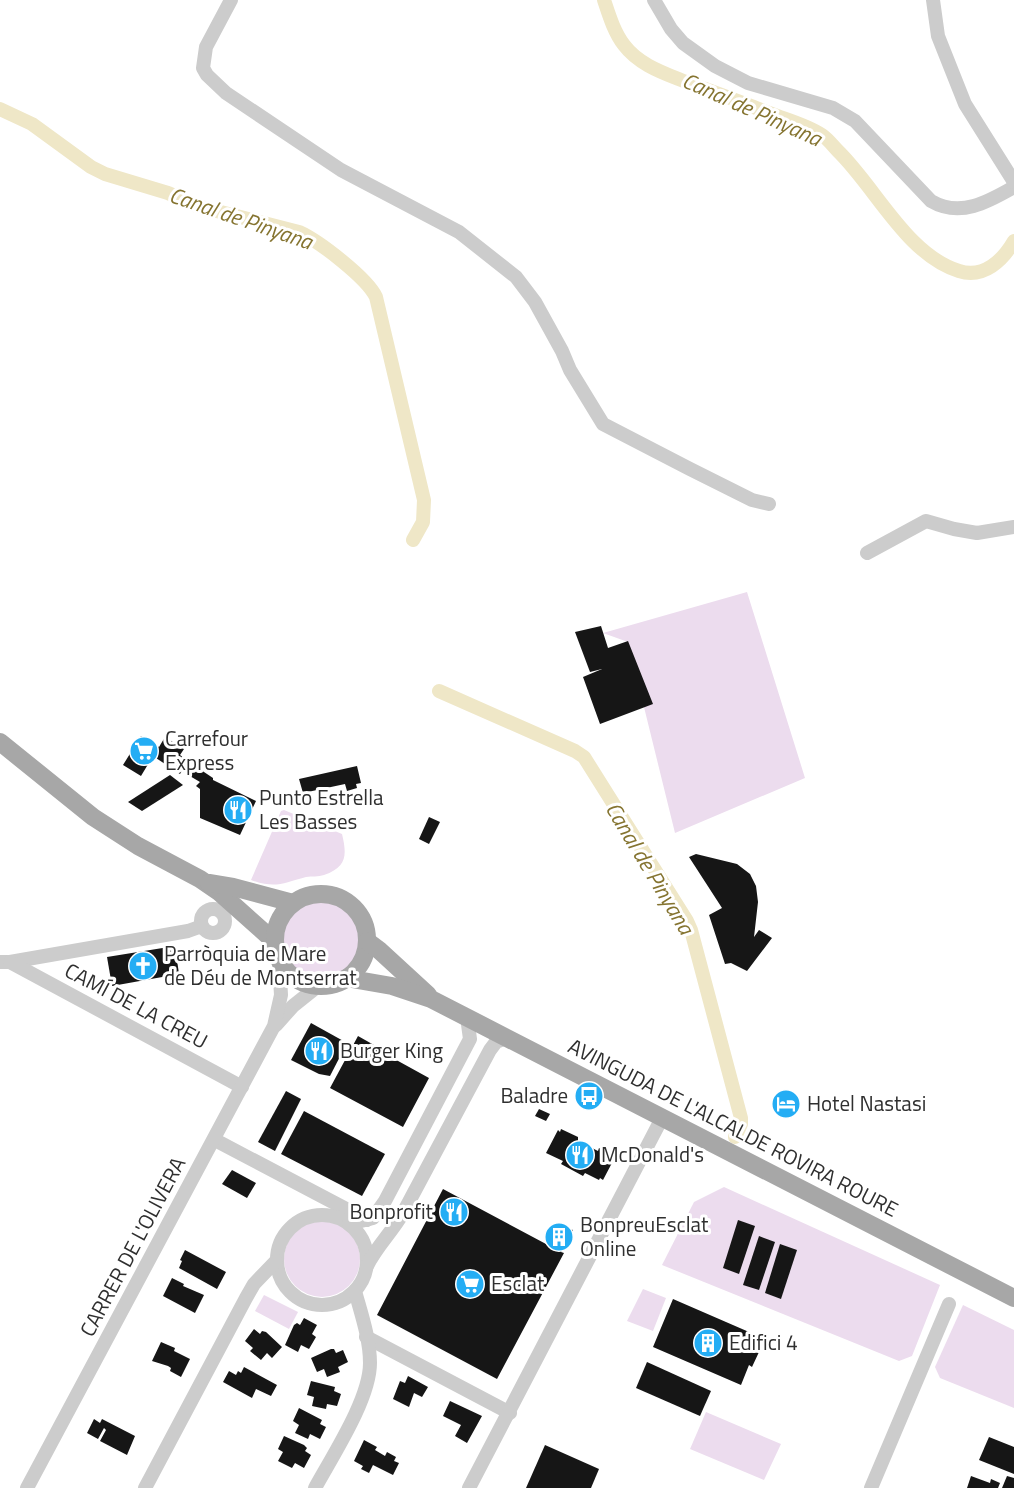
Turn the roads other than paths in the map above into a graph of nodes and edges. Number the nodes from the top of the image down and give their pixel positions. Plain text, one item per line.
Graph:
1 (231, 0) edge
2 (654, 0) edge
3 (933, 0) edge
4 (1014, 182) edge
5 (1014, 187) edge
6 (769, 504) dead end
7 (1014, 527) edge
8 (867, 553) dead end
9 (0, 742) edge
10 (204, 882) junction
11 (294, 903) junction
12 (202, 926) dead end
13 (367, 941) junction
14 (275, 942) junction
15 (46, 955) junction
16 (279, 960) junction
17 (5, 962) edge
18 (346, 978) junction
19 (43, 980) junction
20 (318, 986) junction
21 (431, 999) junction
22 (467, 1017) junction
23 (274, 1026) junction
24 (506, 1038) junction
25 (242, 1087) junction
26 (662, 1118) junction
27 (427, 1122) junction
28 (420, 1136) junction
29 (215, 1140) junction
30 (440, 1142) junction
31 (367, 1220) junction
32 (349, 1224) junction
33 (276, 1261) junction
34 (366, 1267) junction
35 (355, 1291) junction
36 (1014, 1298) edge
37 (950, 1304) dead end
38 (366, 1336) junction
39 (510, 1413) junction
40 (27, 1488) edge
41 (145, 1488) edge
42 (315, 1488) edge
43 (470, 1488) edge
44 (871, 1488) edge

1 - 6 street
2 - 5 street
3 - 4 street
7 - 8 street
9 - 10 main road
10 - 11 main road
10 - 14 main road
11 - 13 main road
11 - 14 main road
12 - 15 street, CAMÍ DE LA CREU
13 - 18 main road
13 - 21 main road
14 - 16 main road
15 - 17 street, CAMÍ DE LA CREU
15 - 19 street
16 - 20 main road
16 - 23 street, CARRER DE L'OLIVERA
17 - 19 street, CAMÍ DE LA CREU
18 - 20 main road
18 - 21 main road
19 - 25 street, CAMÍ DE LA CREU
20 - 23 street, CARRER DE L'OLIVERA
21 - 22 main road, AVINGUDA DE L'ALCALDE ROVIRA ROURE
22 - 24 main road, AVINGUDA DE L'ALCALDE ROVIRA ROURE
22 - 27 street
23 - 25 street, CARRER DE L'OLIVERA
24 - 26 main road, AVINGUDA DE L'ALCALDE ROVIRA ROURE
24 - 30 street
25 - 29 street, CARRER DE L'OLIVERA
26 - 36 main road, AVINGUDA DE L'ALCALDE ROVIRA ROURE
26 - 39 street
27 - 28 street
27 - 30 street
28 - 30 street
28 - 31 street
29 - 31 street
29 - 40 street, CARRER DE L'OLIVERA
30 - 34 street
31 - 32 street
32 - 33 street
32 - 34 street
33 - 35 street
33 - 41 street
34 - 35 street
35 - 38 street
37 - 44 street
38 - 39 street
38 - 42 street
39 - 43 street

